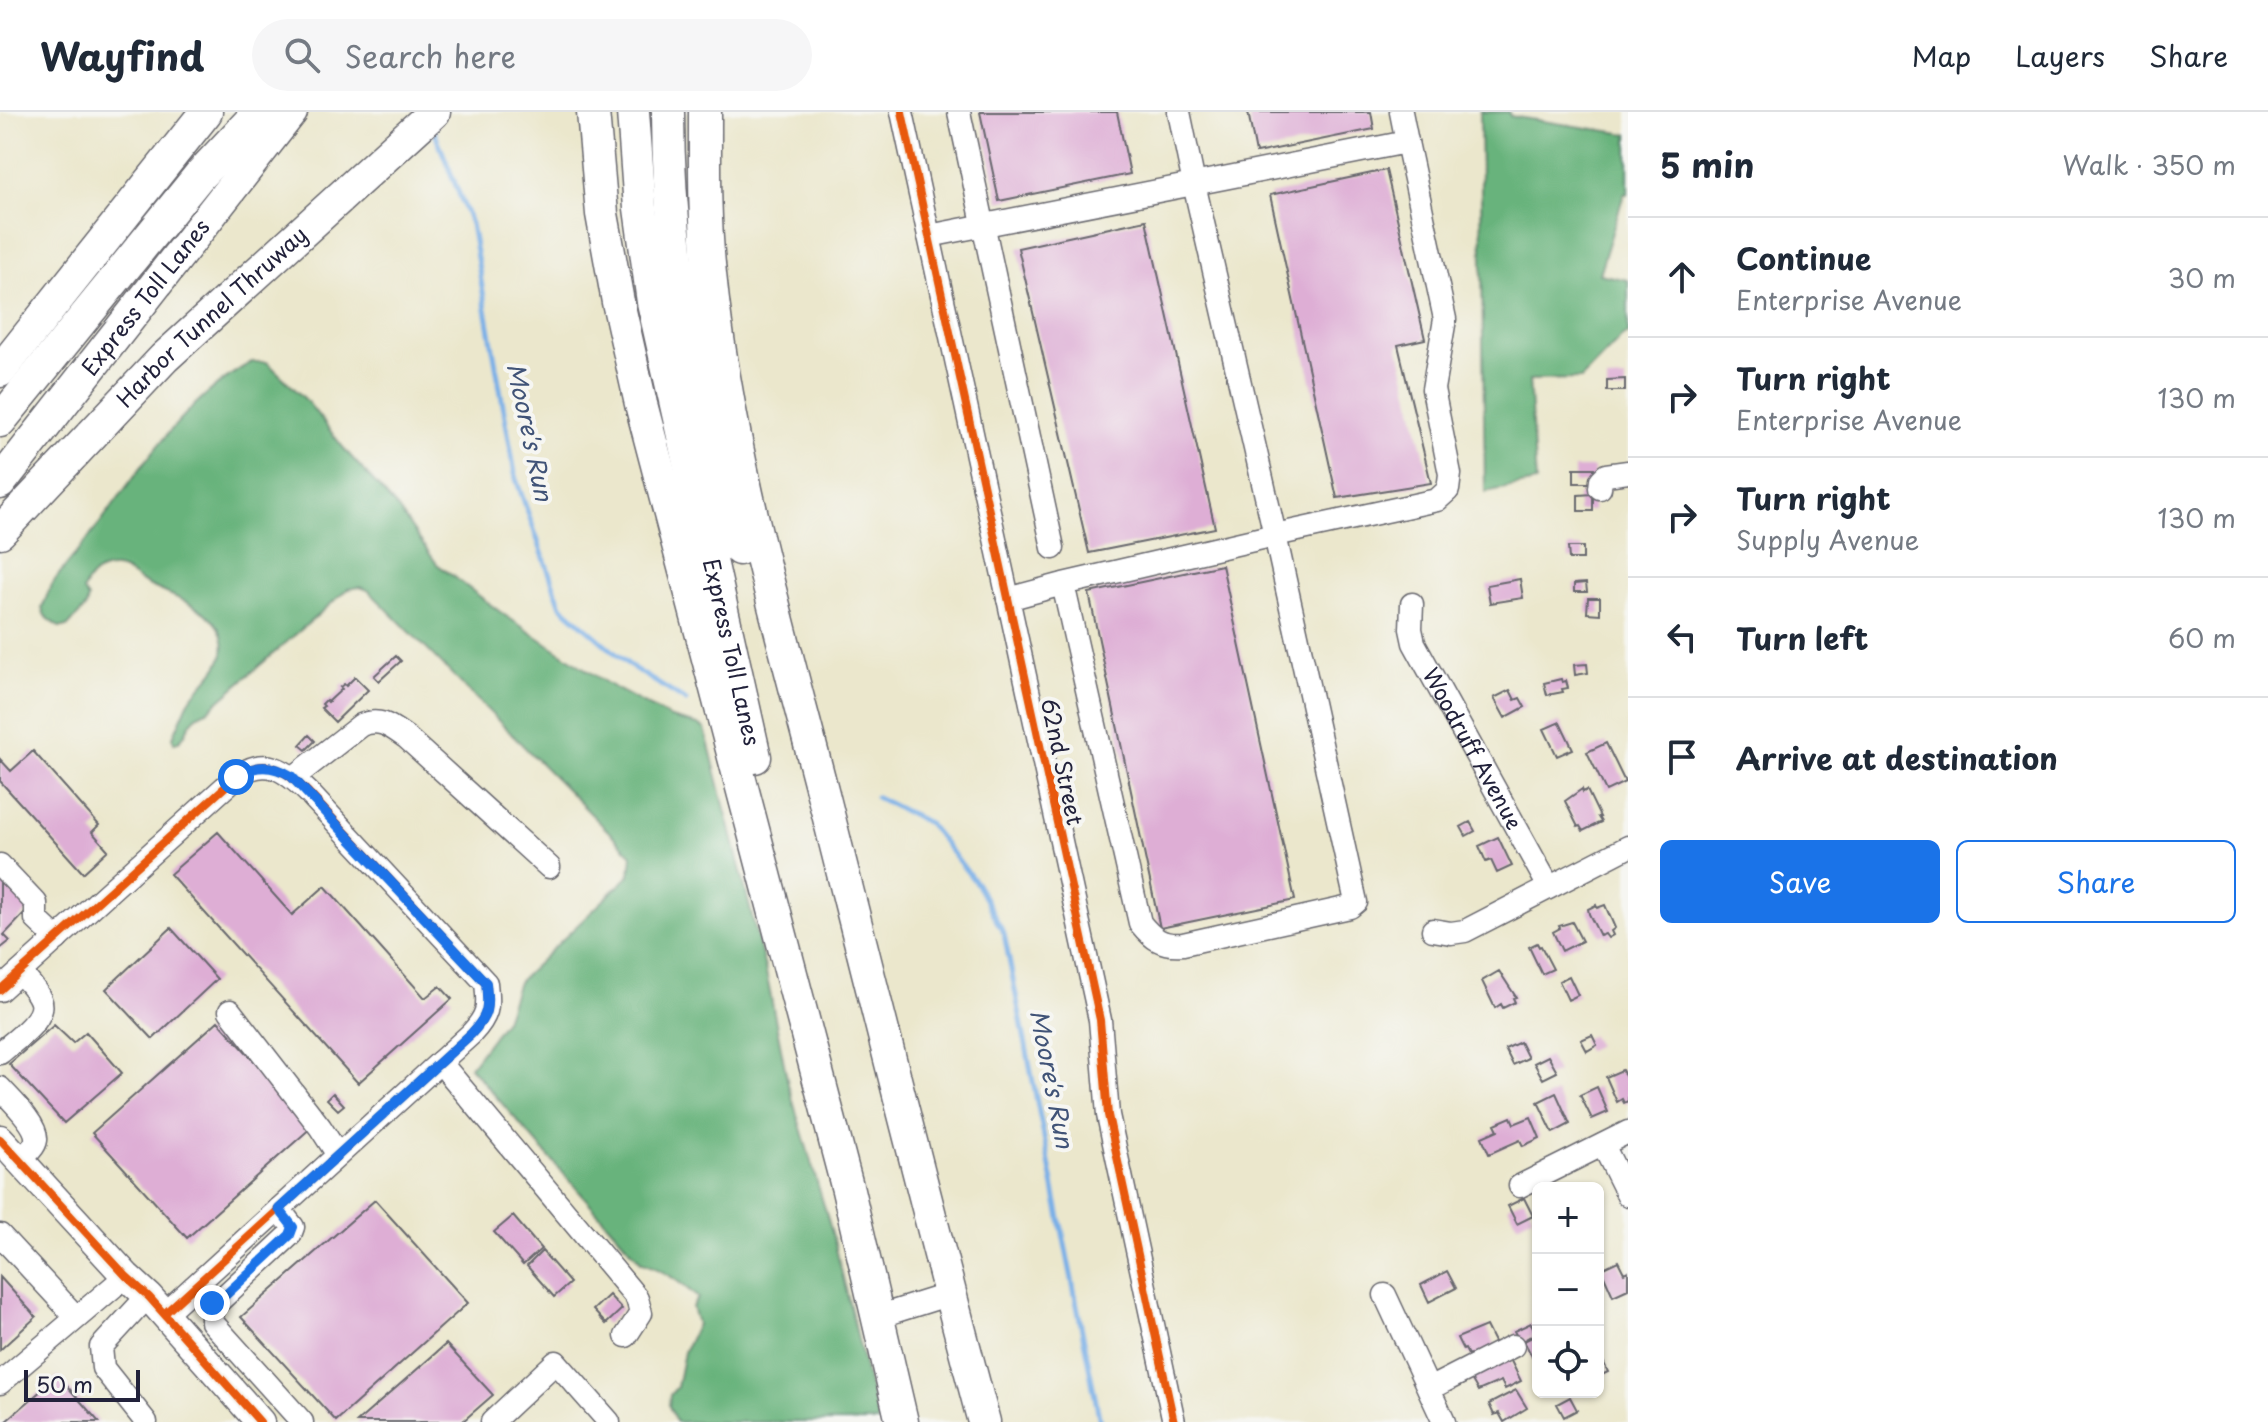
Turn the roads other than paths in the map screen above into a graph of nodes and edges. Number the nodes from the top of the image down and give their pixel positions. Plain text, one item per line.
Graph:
1 (206, 112) edge
2 (434, 112) edge
3 (593, 112) edge
4 (633, 112) edge
5 (668, 112) edge
6 (705, 112) edge
7 (902, 112) edge
8 (959, 112) edge
9 (1179, 112) edge
10 (1401, 112) edge
11 (274, 115) edge
12 (1407, 142) junction
13 (1194, 184) junction
14 (982, 224) junction
15 (929, 236) junction
16 (0, 371) edge
17 (0, 421) edge
18 (0, 453) edge
19 (1628, 472) edge
20 (0, 483) edge
21 (1600, 488) dead end
22 (0, 532) edge
23 (1275, 535) junction
24 (1053, 548) dead end
25 (1063, 584) junction
26 (1008, 599) junction
27 (1412, 604) dead end
28 (808, 736) junction
29 (293, 778) junction
30 (1628, 847) edge
31 (0, 865) edge
32 (549, 867) dead end
33 (1549, 887) junction
34 (1433, 930) dead end
35 (57, 939) junction
36 (8, 978) edge
37 (230, 1011) dead end
38 (0, 1053) edge
39 (440, 1062) junction
40 (0, 1088) edge
41 (1628, 1132) edge
42 (0, 1139) edge
43 (1603, 1145) junction
44 (338, 1155) junction
45 (19, 1160) junction
46 (1520, 1186) dead end
47 (848, 1190) junction
48 (1628, 1195) edge
49 (279, 1209) junction
50 (0, 1235) edge
51 (126, 1276) junction
52 (194, 1287) junction
53 (950, 1294) junction
54 (1385, 1295) dead end
55 (212, 1303) junction
56 (156, 1305) junction
57 (76, 1317) junction
58 (877, 1317) junction
59 (626, 1336) dead end
60 (1513, 1346) dead end
61 (0, 1383) edge
62 (1429, 1389) junction
63 (255, 1420) edge
64 (146, 1422) edge
65 (302, 1422) edge
66 (492, 1422) edge
67 (609, 1422) edge
68 (902, 1422) edge
69 (984, 1422) edge
70 (1174, 1422) edge
71 (1444, 1422) edge

1 - 16 highway
2 - 22 highway, Harbor Tunnel Thruway
3 - 47 highway
4 - 47 highway, Express Toll Lanes
5 - 28 highway, Express Toll Lanes
6 - 28 highway
7 - 15 street, 62nd Street
8 - 14 street
9 - 13 street
10 - 12 street
11 - 17 highway, Express Toll Lanes
11 - 18 highway
11 - 20 highway, Express Toll Lanes
12 - 13 street
12 - 23 street
13 - 14 street
13 - 23 street
14 - 15 street
14 - 24 street
15 - 26 street, 62nd Street
19 - 21 street
23 - 25 street
23 - 25 street
25 - 26 street
26 - 70 street, 62nd Street
27 - 33 street, Woodruff Avenue
28 - 53 highway
29 - 32 street
29 - 35 street
29 - 39 street
30 - 33 street
31 - 35 street
33 - 34 street
35 - 36 street
36 - 38 street
37 - 44 street
39 - 44 street
39 - 59 street
40 - 45 street
41 - 43 street
42 - 45 main road
43 - 46 street
43 - 48 street
44 - 49 street
45 - 51 main road
47 - 58 highway
49 - 52 street
49 - 55 street
50 - 57 street
51 - 56 main road
51 - 57 street
52 - 55 street
52 - 56 street
53 - 58 street
53 - 69 highway
54 - 62 street
55 - 65 street
56 - 63 main road
56 - 64 street
57 - 61 street
58 - 68 highway
60 - 62 street
62 - 71 street
66 - 67 street

